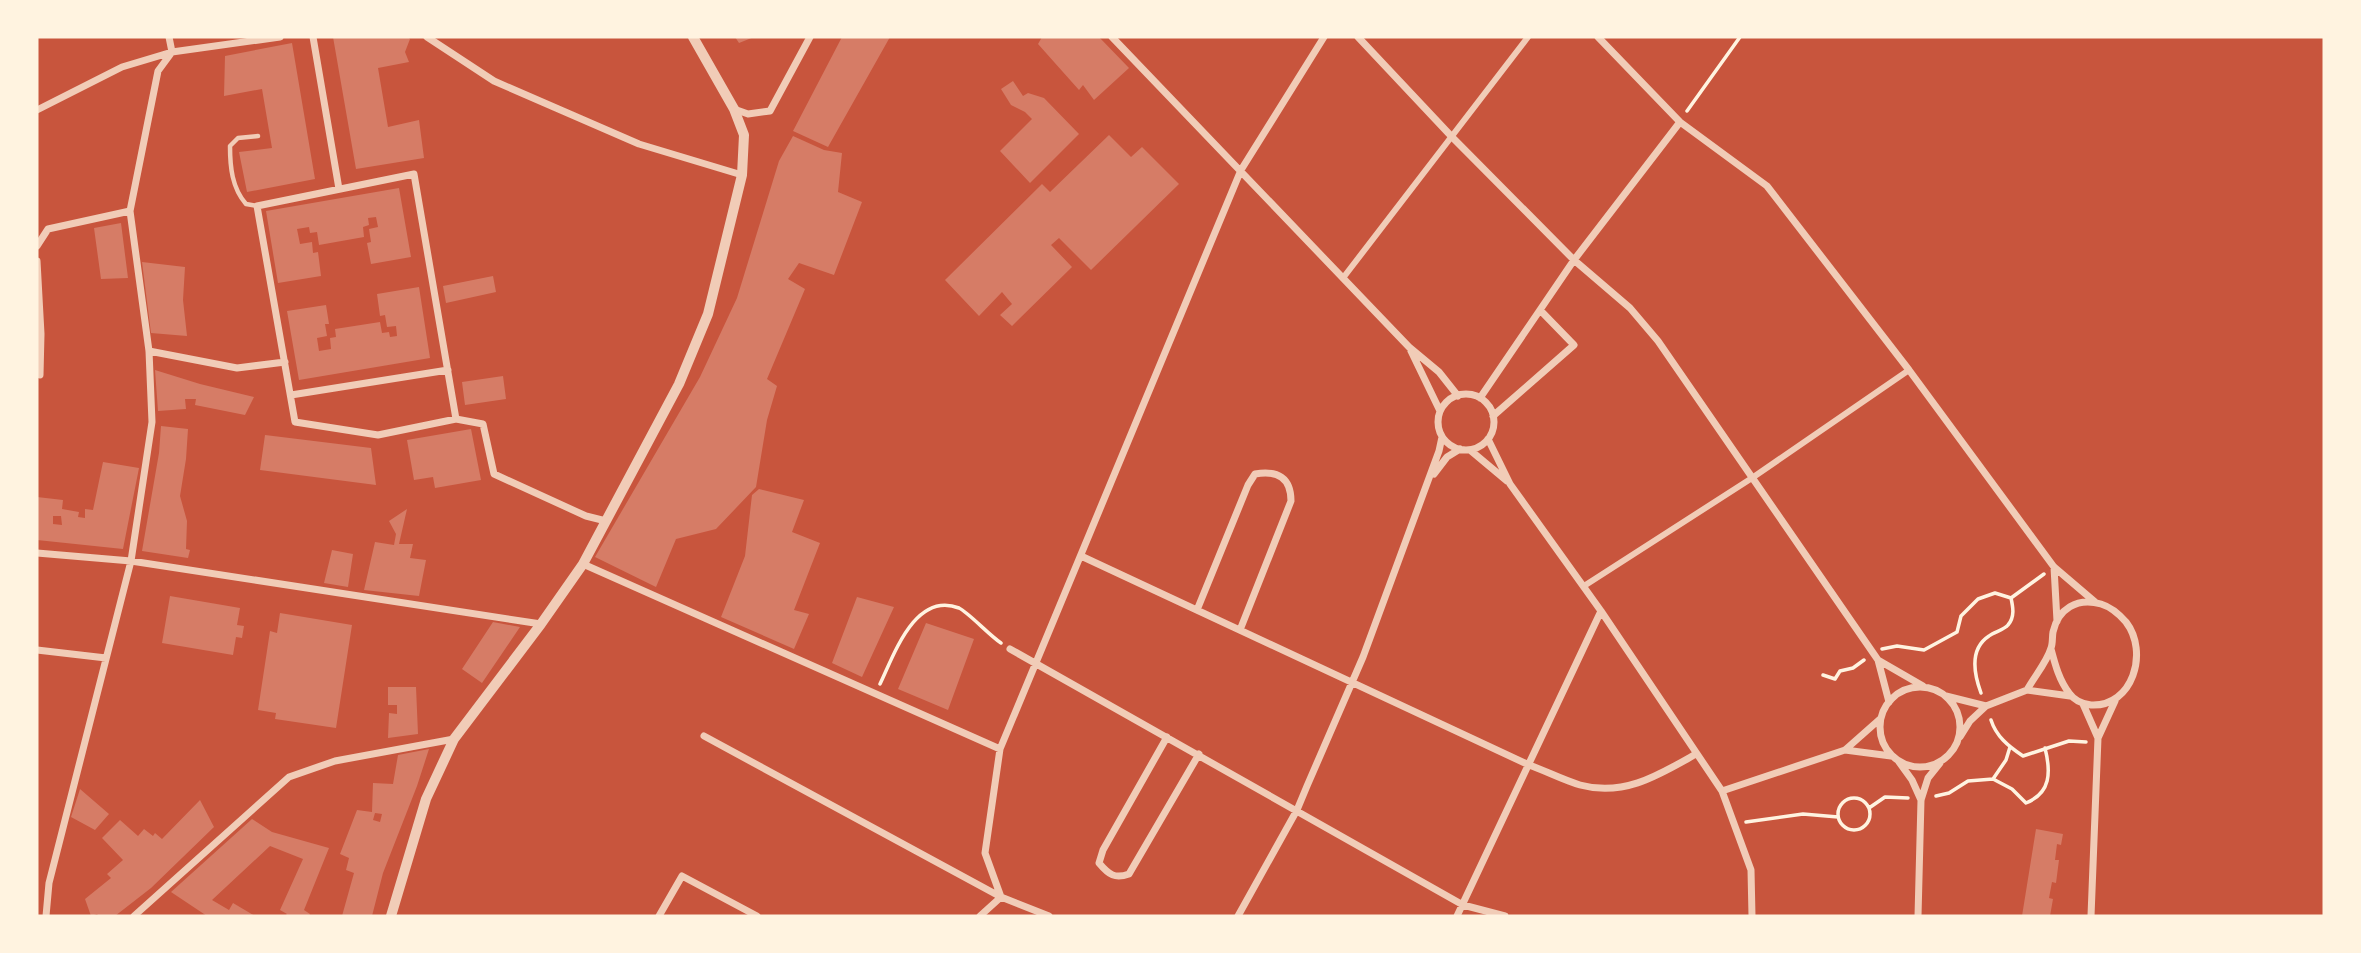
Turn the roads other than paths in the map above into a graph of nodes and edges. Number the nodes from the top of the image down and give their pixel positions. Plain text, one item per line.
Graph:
1 (169, 37) edge
2 (280, 37) edge
3 (313, 37) edge
4 (427, 37) edge
5 (693, 37) edge
6 (810, 37) edge
7 (1112, 37) edge
8 (1324, 37) edge
9 (1358, 37) edge
10 (1528, 37) edge
11 (1598, 37) edge
12 (172, 52) junction
13 (733, 109) junction
14 (37, 110) edge
15 (1680, 122) junction
16 (258, 136) dead end
17 (1452, 137) junction
18 (1241, 170) junction
19 (742, 175) junction
20 (339, 189) junction
21 (257, 206) junction
22 (130, 211) junction
23 (37, 246) edge
24 (1574, 260) junction
25 (37, 261) edge
26 (1343, 278) junction
27 (1540, 310) junction
28 (1409, 348) junction
29 (149, 351) junction
30 (285, 362) junction
31 (448, 370) junction
32 (1909, 370) junction
33 (40, 375) dead end
34 (290, 395) junction
35 (1458, 396) junction
36 (1480, 398) junction
37 (1440, 411) junction
38 (1493, 416) junction
39 (456, 419) junction
40 (1442, 437) junction
41 (1488, 439) junction
42 (1460, 449) junction
43 (1470, 450) junction
44 (1752, 478) junction
45 (1427, 482) junction
46 (1510, 484) junction
47 (606, 521) junction
48 (37, 553) edge
49 (1081, 556) junction
50 (131, 561) junction
51 (583, 564) junction
52 (2054, 567) junction
53 (1584, 586) junction
54 (2095, 602) junction
55 (1197, 610) junction
56 (1601, 611) junction
57 (2057, 621) junction
58 (541, 624) junction
59 (1240, 630) junction
60 (1010, 649) road end
61 (2051, 649) junction
62 (37, 650) edge
63 (1875, 657) junction
64 (106, 658) junction
65 (1036, 663) junction
66 (1352, 682) junction
67 (1927, 688) junction
68 (2027, 690) junction
69 (1944, 695) junction
70 (2070, 696) junction
71 (2115, 701) junction
72 (1889, 702) junction
73 (2083, 704) junction
74 (1986, 706) junction
75 (1880, 719) junction
76 (704, 736) dead end
77 (1167, 737) junction
78 (454, 739) junction
79 (2098, 740) junction
80 (1956, 743) junction
81 (1000, 749) junction
82 (1845, 750) junction
83 (1199, 754) junction
84 (1696, 754) junction
85 (1891, 756) junction
86 (1943, 760) junction
87 (1899, 762) junction
88 (1530, 765) junction
89 (1722, 791) junction
90 (1921, 800) junction
91 (1297, 810) junction
92 (1001, 897) junction
93 (1462, 905) junction
94 (46, 916) edge
95 (134, 916) edge
96 (391, 916) edge
97 (659, 916) edge
98 (757, 916) edge
99 (979, 916) edge
100 (1049, 916) edge
101 (1238, 916) edge
102 (1457, 916) edge
103 (1505, 916) edge
104 (1752, 916) edge
105 (1918, 916) edge
106 (2091, 916) edge

1 - 12 street
2 - 12 street
3 - 20 street
4 - 19 street
5 - 13 street
6 - 13 street
7 - 18 street
8 - 18 street
9 - 17 street
10 - 17 street
11 - 15 street
12 - 14 street
12 - 22 street
13 - 19 street
15 - 24 street
15 - 32 street
16 - 21 lane
17 - 24 street
17 - 26 street
18 - 26 street
18 - 49 street
19 - 47 street
20 - 21 street
20 - 31 street
21 - 30 street
22 - 23 street
22 - 29 street
24 - 27 street
24 - 44 street
25 - 33 street
26 - 28 street
27 - 36 street
27 - 38 street
28 - 35 street
28 - 37 street
29 - 30 street
29 - 50 street
30 - 34 street
31 - 34 street
31 - 39 street
32 - 44 street
32 - 52 street
34 - 39 street
35 - 36 street
35 - 37 street
36 - 38 street
37 - 40 street
38 - 41 street
39 - 47 street
40 - 42 street
40 - 45 street
41 - 43 street
41 - 46 street
42 - 43 street
42 - 45 street
43 - 46 street
44 - 53 street
44 - 63 street
45 - 66 street
46 - 53 street
47 - 51 street
48 - 50 street
49 - 55 street
49 - 65 street
50 - 58 street
50 - 64 street
51 - 58 street
51 - 81 street
52 - 54 street
52 - 57 street
53 - 56 street
54 - 57 street
54 - 71 street
55 - 59 street
55 - 59 street
56 - 84 street
56 - 88 street
57 - 61 street
58 - 78 street
59 - 66 street
60 - 65 street
61 - 68 street
61 - 70 street
62 - 64 street
63 - 67 street
63 - 72 street
64 - 94 street
65 - 77 street
65 - 81 street
66 - 88 street
66 - 91 street
67 - 69 street
67 - 72 street
68 - 70 street
68 - 74 street
69 - 74 street
69 - 80 street
70 - 73 street
71 - 73 street
71 - 79 street
72 - 75 street
73 - 79 street
74 - 80 street
75 - 82 street
75 - 85 street
76 - 92 street
77 - 83 street
77 - 83 street
78 - 95 street
78 - 96 street
79 - 106 street
80 - 86 street
81 - 92 street
82 - 85 street
82 - 89 street
83 - 91 street
84 - 88 street
84 - 89 street
85 - 87 street
86 - 87 street
86 - 90 street
87 - 90 street
88 - 93 street
89 - 104 street
90 - 105 street
91 - 93 street
91 - 101 street
92 - 99 street
92 - 100 street
93 - 102 street
93 - 103 street
97 - 98 street

